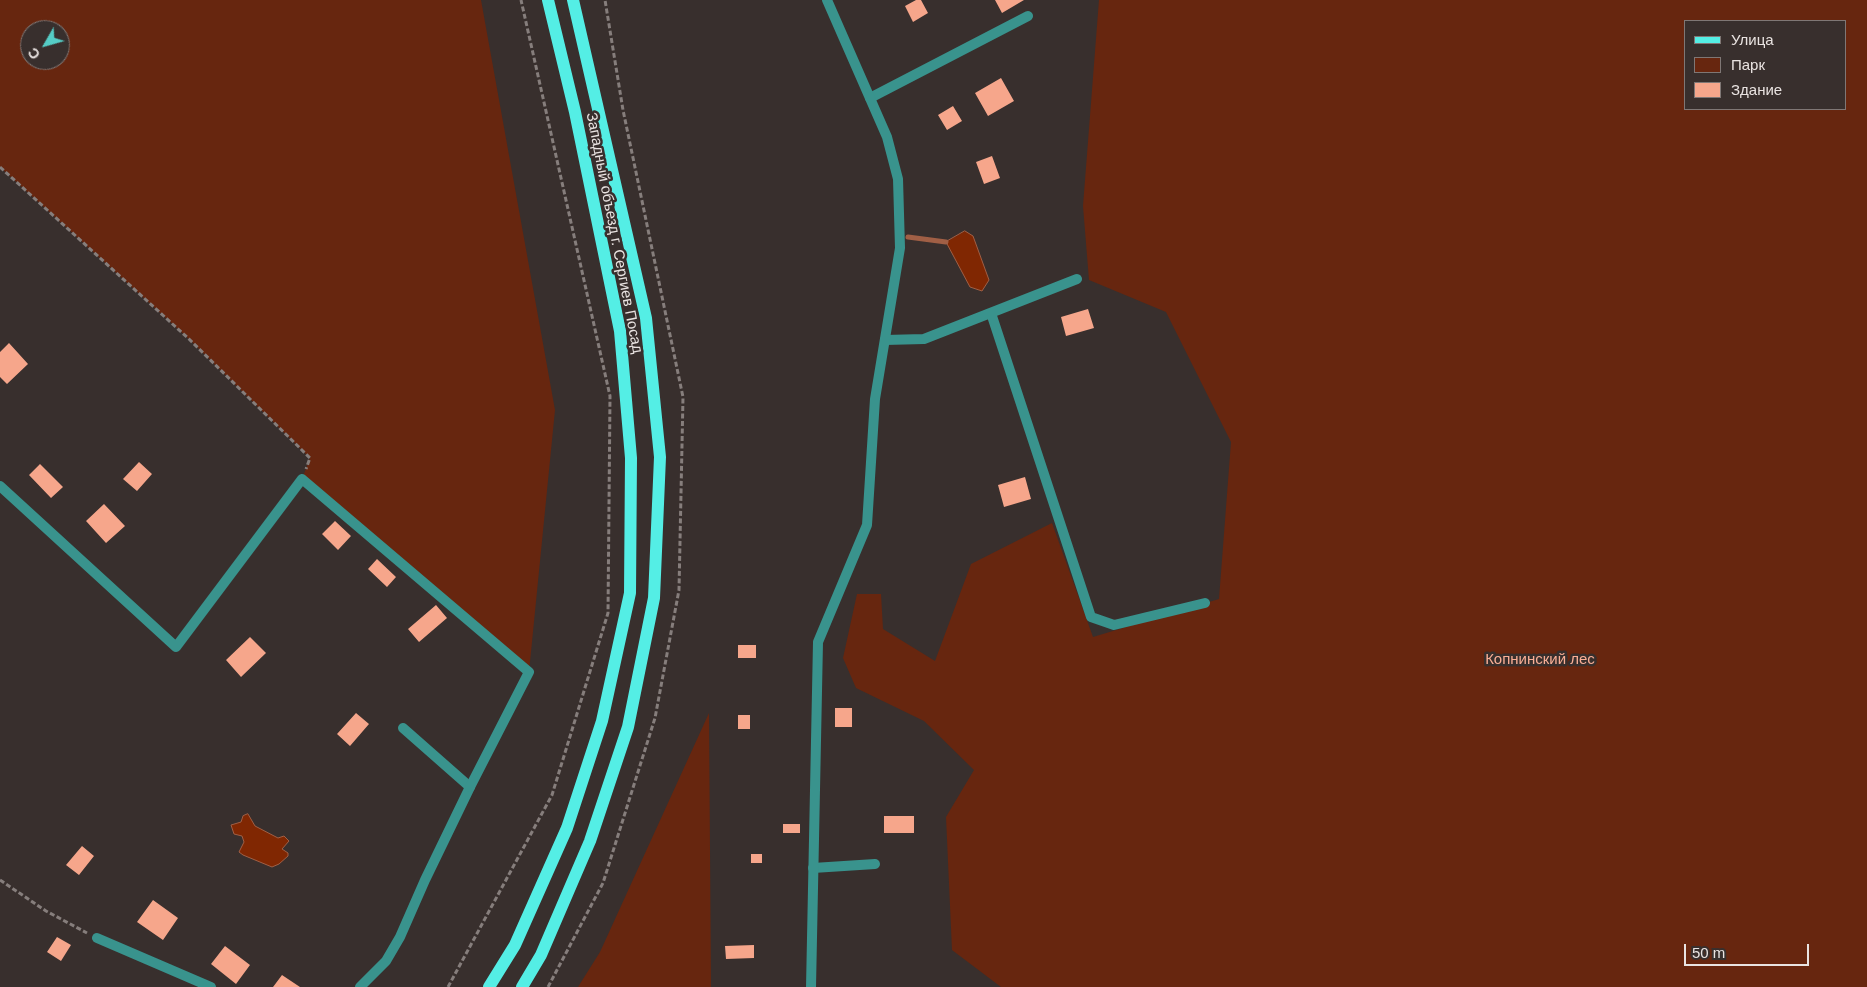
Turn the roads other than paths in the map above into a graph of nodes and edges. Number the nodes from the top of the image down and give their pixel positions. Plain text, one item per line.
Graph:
1 (548, 0) edge
2 (573, 0) edge
3 (827, 0) edge
4 (1028, 16) dead end
5 (870, 98) junction
6 (1077, 279) dead end
7 (991, 313) junction
8 (885, 340) junction
9 (0, 486) edge
10 (1205, 602) dead end
11 (402, 728) dead end
12 (470, 787) junction
13 (875, 864) dead end
14 (813, 868) junction
15 (97, 938) road end
16 (211, 987) edge
17 (360, 987) edge
18 (489, 987) edge
19 (522, 987) edge
20 (811, 987) edge

1 - 18 main road, Западный объезд г. Сергиев Посад
2 - 19 main road, Западный объезд г. Сергиев Посад
3 - 5 street
4 - 5 street
5 - 8 street
6 - 7 street
7 - 8 street
7 - 10 street
8 - 14 street
9 - 12 street
11 - 12 street
12 - 17 street
13 - 14 street
14 - 20 street
15 - 16 street

